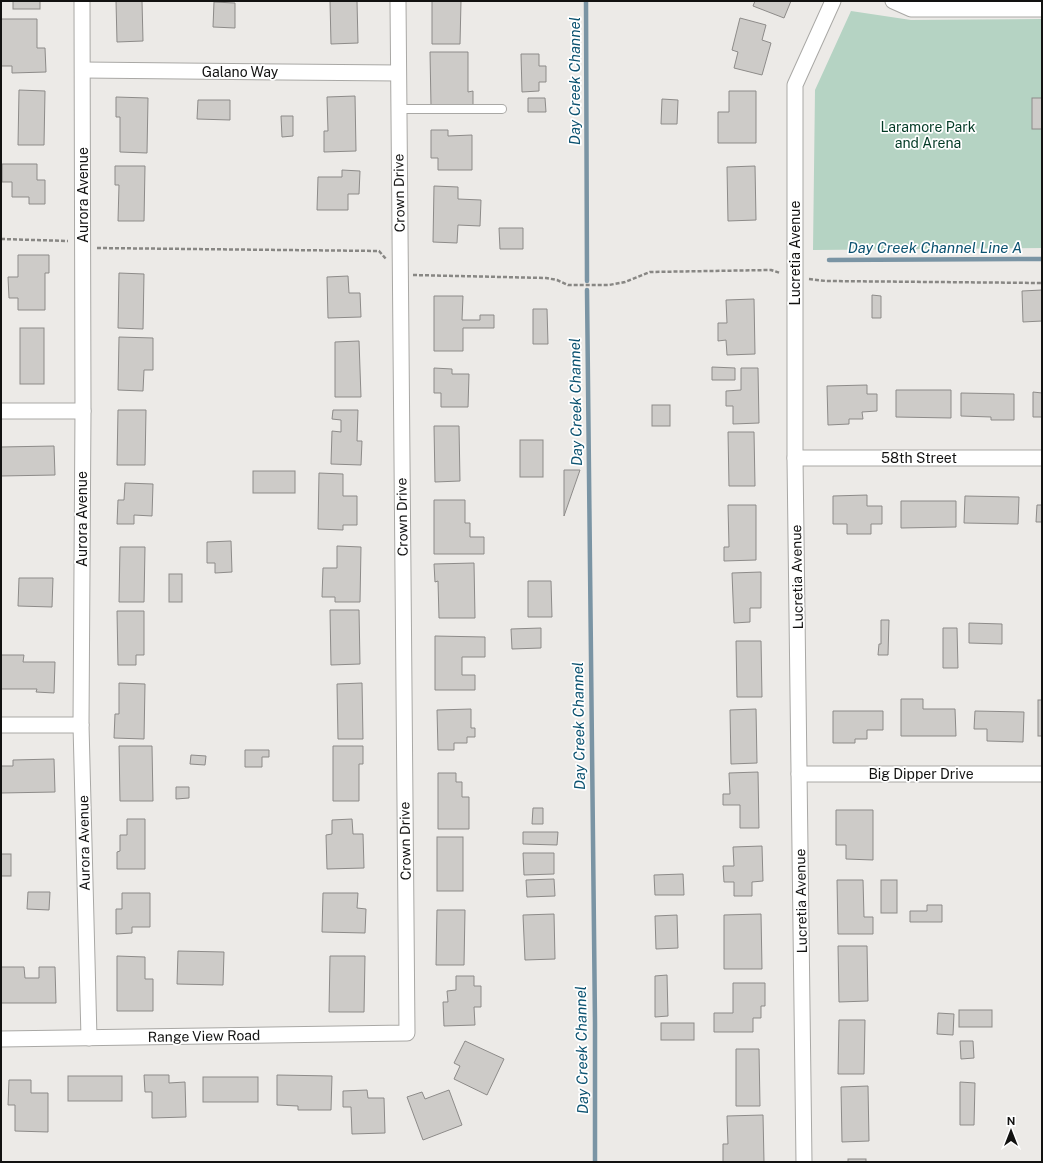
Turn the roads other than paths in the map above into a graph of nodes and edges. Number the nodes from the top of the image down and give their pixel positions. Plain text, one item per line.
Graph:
1 (82, 1) edge
2 (398, 1) edge
3 (833, 1) edge
4 (893, 1) edge
5 (1042, 9) edge
6 (83, 70) junction
7 (398, 73) junction
8 (502, 109) dead end
9 (398, 110) junction
10 (1, 411) edge
11 (83, 411) junction
12 (795, 458) junction
13 (1042, 458) edge
14 (1, 725) edge
15 (81, 725) junction
16 (799, 774) junction
17 (1042, 774) edge
18 (407, 1033) joint
19 (89, 1038) junction
20 (1, 1039) edge
21 (804, 1162) edge

1 - 6 street, Aurora Avenue
2 - 7 street, Crown Drive
3 - 12 street, Lucretia Avenue
4 - 5 street
6 - 7 street, Galano Way
6 - 11 street, Aurora Avenue
7 - 9 street, Crown Drive
8 - 9 lane
9 - 18 street, Crown Drive
10 - 11 street
11 - 15 street, Aurora Avenue
12 - 13 street, 58th Street
12 - 16 street, Lucretia Avenue
14 - 15 street
15 - 19 street, Aurora Avenue
16 - 17 street, Big Dipper Drive
16 - 21 street, Lucretia Avenue
18 - 19 street, Range View Road
19 - 20 street, Range View Road

